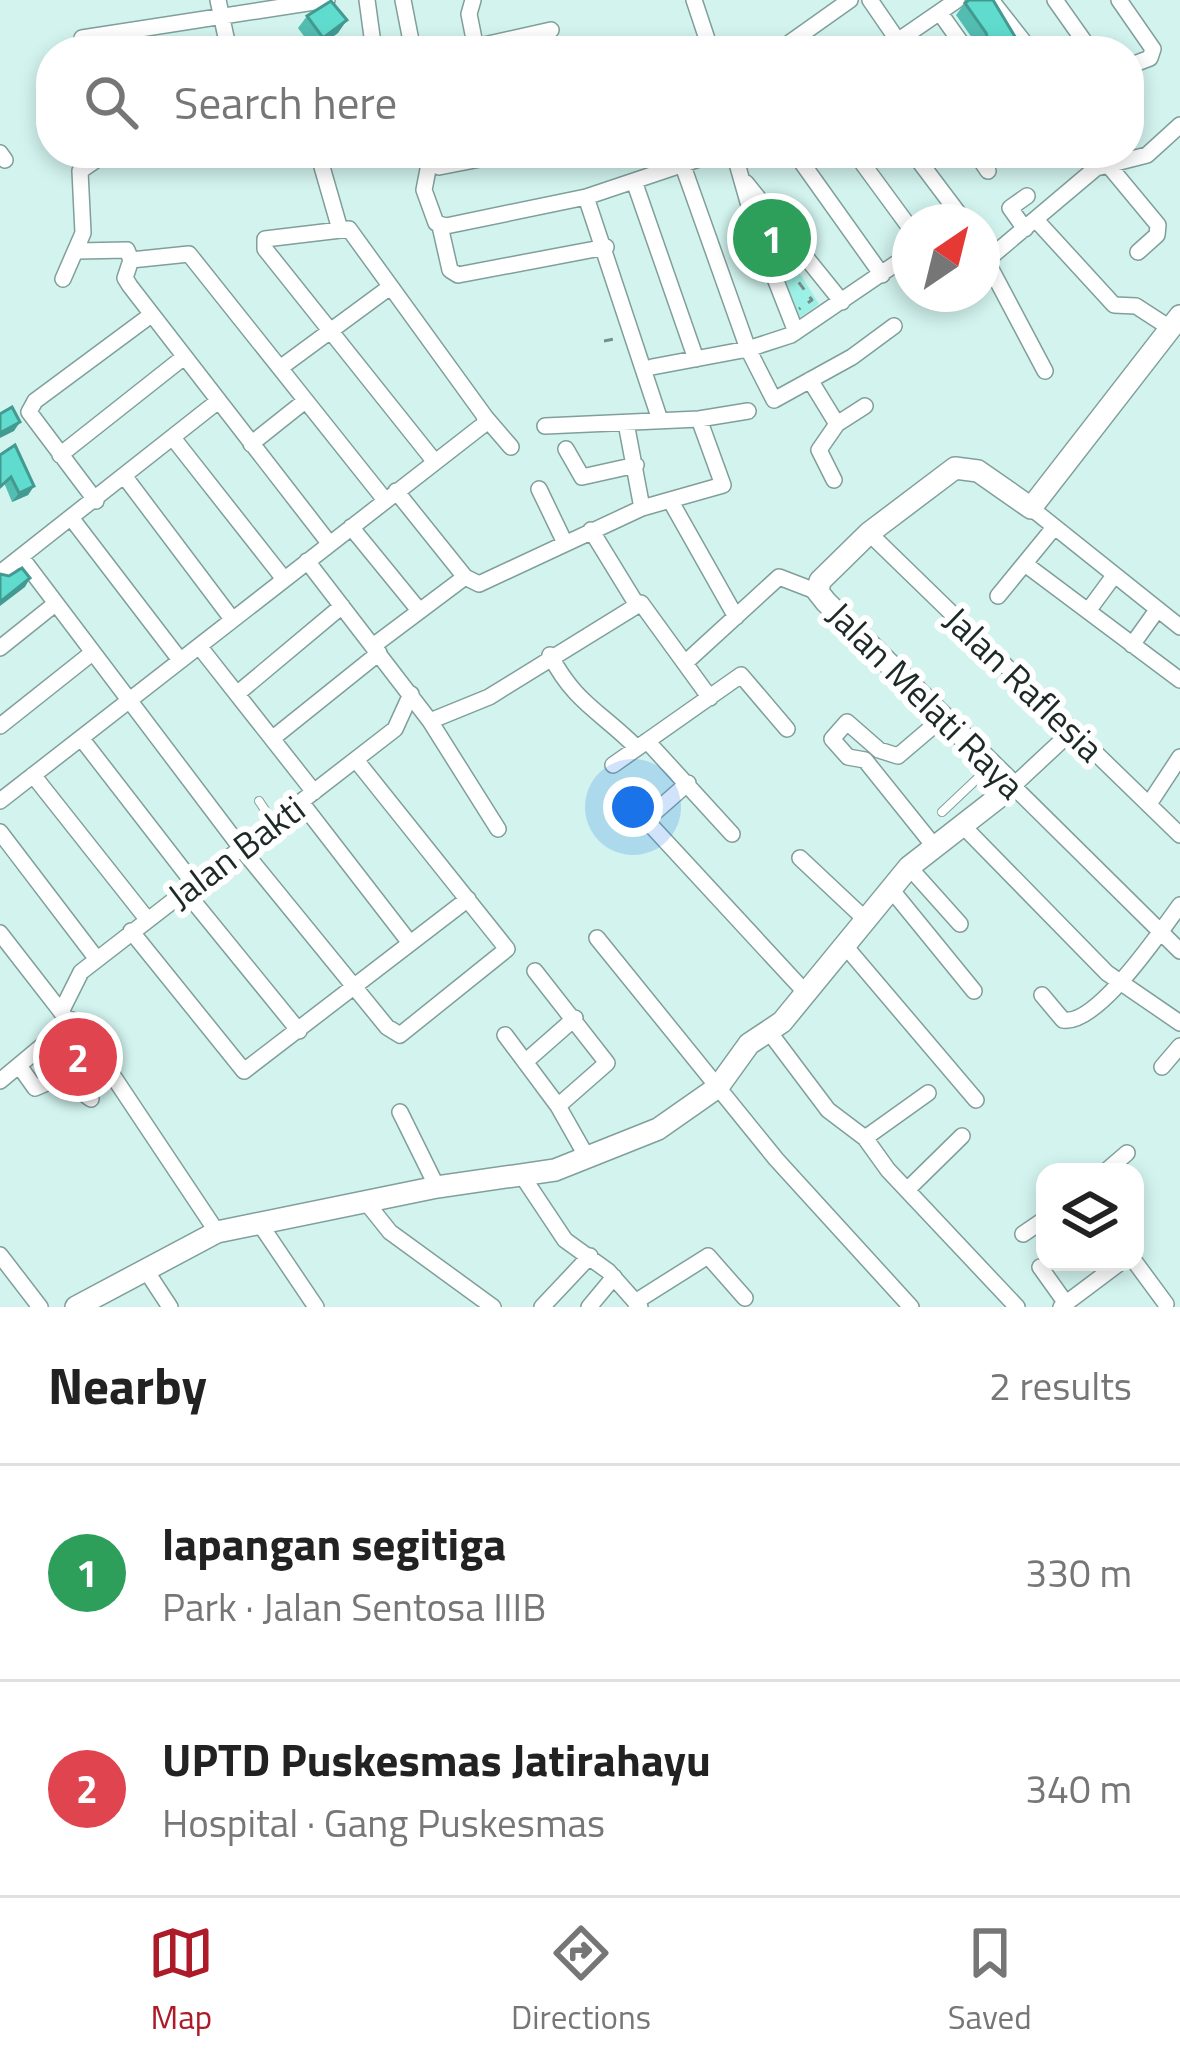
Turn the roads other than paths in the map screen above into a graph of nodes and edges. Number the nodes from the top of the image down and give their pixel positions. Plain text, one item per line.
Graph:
1 (327, 0) edge
2 (367, 0) edge
3 (403, 0) edge
4 (473, 0) edge
5 (694, 0) edge
6 (850, 0) edge
7 (870, 0) edge
8 (957, 0) edge
9 (991, 0) edge
10 (1054, 0) edge
11 (1119, 0) edge
12 (220, 8) edge
13 (940, 13) junction
14 (551, 30) dead end
15 (91, 36) edge
16 (372, 36) edge
17 (410, 36) edge
18 (473, 36) edge
19 (518, 36) edge
20 (705, 36) edge
21 (799, 36) edge
22 (895, 36) edge
23 (914, 36) edge
24 (956, 36) edge
25 (1019, 36) edge
26 (1080, 36) edge
27 (1142, 36) edge
28 (1180, 125) edge
29 (1144, 155) edge
30 (84, 168) edge
31 (323, 168) edge
32 (427, 168) edge
33 (676, 168) edge
34 (684, 168) edge
35 (740, 168) edge
36 (806, 168) edge
37 (866, 168) edge
38 (924, 168) edge
39 (986, 168) edge
40 (1096, 168) edge
41 (1110, 168) edge
42 (988, 171) dead end
43 (634, 181) junction
44 (746, 183) junction
45 (1027, 196) dead end
46 (586, 197) junction
47 (893, 204) edge
48 (951, 204) edge
49 (1031, 225) junction
50 (339, 226) junction
51 (440, 226) junction
52 (1000, 245) edge
53 (606, 247) junction
54 (78, 251) junction
55 (1138, 253) dead end
56 (131, 260) junction
57 (892, 267) edge
58 (882, 274) junction
59 (63, 279) dead end
60 (1000, 286) edge
61 (390, 287) junction
62 (842, 302) junction
63 (152, 315) junction
64 (1175, 322) edge
65 (894, 326) dead end
66 (333, 328) junction
67 (796, 332) junction
68 (748, 350) junction
69 (184, 357) junction
70 (696, 359) junction
71 (280, 368) junction
72 (652, 368) dead end
73 (1045, 371) dead end
74 (810, 380) junction
75 (304, 401) junction
76 (217, 402) junction
77 (866, 406) dead end
78 (748, 411) dead end
79 (486, 418) junction
80 (699, 419) junction
81 (660, 420) junction
82 (626, 423) junction
83 (837, 424) junction
84 (544, 425) dead end
85 (173, 438) junction
86 (251, 444) junction
87 (512, 448) dead end
88 (566, 449) dead end
89 (60, 455) junction
90 (435, 462) junction
91 (636, 465) junction
92 (125, 477) junction
93 (834, 480) dead end
94 (539, 489) dead end
95 (391, 496) junction
96 (670, 500) junction
97 (96, 501) junction
98 (642, 508) junction
99 (1031, 508) junction
100 (72, 519) junction
101 (351, 527) junction
102 (591, 530) junction
103 (1052, 530) junction
104 (869, 533) junction
105 (564, 541) junction
106 (329, 543) junction
107 (21, 557) junction
108 (307, 561) junction
109 (1025, 564) junction
110 (0, 573) edge
111 (465, 577) junction
112 (1113, 577) junction
113 (284, 579) junction
114 (818, 592) junction
115 (998, 596) dead end
116 (56, 604) junction
117 (637, 605) junction
118 (342, 606) junction
119 (418, 609) junction
120 (1156, 610) junction
121 (1088, 611) junction
122 (736, 617) junction
123 (232, 620) junction
124 (1180, 627) edge
125 (1132, 645) junction
126 (199, 646) junction
127 (0, 648) edge
128 (376, 650) junction
129 (92, 653) junction
130 (550, 656) junction
131 (180, 660) junction
132 (685, 664) junction
133 (1180, 680) edge
134 (238, 693) junction
135 (410, 694) junction
136 (710, 698) junction
137 (128, 701) junction
138 (945, 716) junction
139 (430, 721) junction
140 (0, 726) edge
141 (787, 729) dead end
142 (1072, 731) junction
143 (81, 737) junction
144 (273, 738) junction
145 (642, 745) junction
146 (1180, 757) edge
147 (356, 760) junction
148 (613, 765) dead end
149 (33, 775) junction
150 (979, 777) dead end
151 (688, 783) junction
152 (1013, 786) junction
153 (307, 797) junction
154 (958, 798) junction
155 (0, 801) edge
156 (260, 801) dead end
157 (1149, 804) junction
158 (942, 812) dead end
159 (273, 823) junction
160 (972, 823) junction
161 (498, 829) dead end
162 (0, 832) edge
163 (732, 834) dead end
164 (1180, 835) edge
165 (934, 846) junction
166 (241, 848) junction
167 (800, 858) dead end
168 (909, 867) junction
169 (189, 887) junction
170 (890, 888) junction
171 (468, 899) junction
172 (1180, 905) edge
173 (147, 919) junction
174 (866, 920) junction
175 (960, 924) dead end
176 (131, 931) junction
177 (0, 933) edge
178 (1159, 933) junction
179 (597, 938) dead end
180 (410, 943) junction
181 (846, 946) junction
182 (1180, 951) edge
183 (96, 958) junction
184 (535, 970) dead end
185 (1123, 981) junction
186 (353, 987) junction
187 (974, 992) dead end
188 (806, 993) junction
189 (1042, 995) dead end
190 (64, 1015) junction
191 (574, 1018) junction
192 (1180, 1022) edge
193 (299, 1031) junction
194 (770, 1033) junction
195 (506, 1035) dead end
196 (1180, 1046) edge
197 (525, 1062) junction
198 (20, 1067) junction
199 (1162, 1067) dead end
200 (0, 1082) edge
201 (718, 1088) junction
202 (928, 1093) dead end
203 (91, 1099) dead end
204 (976, 1100) dead end
205 (558, 1106) junction
206 (400, 1112) dead end
207 (962, 1136) dead end
208 (866, 1138) junction
209 (1127, 1153) dead end
210 (588, 1159) junction
211 (1115, 1163) edge
212 (523, 1177) junction
213 (437, 1187) junction
214 (908, 1189) junction
215 (366, 1202) junction
216 (258, 1221) junction
217 (1036, 1225) edge
218 (217, 1232) junction
219 (1023, 1234) dead end
220 (0, 1255) edge
221 (590, 1256) junction
222 (145, 1269) junction
223 (1042, 1271) edge
224 (1108, 1271) edge
225 (1143, 1271) edge
226 (614, 1277) junction
227 (745, 1298) dead end
228 (1169, 1302) edge
229 (637, 1305) edge
230 (1063, 1305) edge
231 (82, 1306) edge
232 (40, 1307) edge
233 (170, 1307) edge
234 (316, 1307) edge
235 (493, 1307) edge
236 (542, 1307) edge
237 (589, 1307) edge
238 (911, 1307) edge
239 (1017, 1307) edge

1 - 12 street
2 - 16 street
3 - 17 street
4 - 18 street
5 - 20 street
6 - 21 street
7 - 22 street
8 - 13 street
9 - 25 street
10 - 26 street
11 - 27 street
12 - 15 street
13 - 23 street
13 - 24 street
14 - 19 street
28 - 29 street
30 - 54 street
31 - 50 street
32 - 51 street
33 - 43 street
34 - 68 street
35 - 44 street
36 - 58 street
37 - 47 street
38 - 48 street
39 - 42 street
40 - 49 street
41 - 55 street
43 - 46 street
43 - 70 street
44 - 62 street
44 - 67 street
45 - 49 street
46 - 51 street
46 - 53 street
49 - 52 street
49 - 64 street
50 - 61 street
50 - 66 street
51 - 53 street
53 - 81 street
54 - 56 street
54 - 59 street
56 - 63 street
56 - 71 street
57 - 58 street
58 - 62 street
60 - 73 street
61 - 66 street
61 - 79 street
62 - 67 street
63 - 69 street
63 - 89 street
64 - 99 street
65 - 74 street
66 - 71 street
66 - 90 street
67 - 68 street
68 - 70 street
68 - 74 street
69 - 76 street
69 - 89 street
70 - 72 street
71 - 75 street
74 - 83 street
75 - 86 street
75 - 95 street
76 - 85 street
76 - 86 street
77 - 83 street
78 - 80 street
79 - 87 street
79 - 90 street
80 - 81 street
80 - 96 street
81 - 82 street
82 - 84 street
82 - 91 street
83 - 93 street
85 - 92 street
85 - 113 street
86 - 106 street
88 - 91 street
89 - 97 street
90 - 95 street
91 - 98 street
92 - 97 street
92 - 123 street
94 - 105 street
95 - 101 street
95 - 111 street
96 - 98 street
96 - 122 street
97 - 100 street
98 - 102 street
99 - 103 street
99 - 104 street, Jalan Melati Raya
100 - 107 street
100 - 131 street
101 - 106 street
101 - 119 street
102 - 105 street
102 - 117 street
103 - 109 street
103 - 112 street
104 - 114 street, Jalan Melati Raya
104 - 142 street, Jalan Raflesia
105 - 111 street
106 - 108 street
107 - 110 street
107 - 116 street
108 - 113 street
108 - 118 street
109 - 115 street
109 - 121 street
111 - 119 street
112 - 120 street
112 - 121 street
113 - 123 street
114 - 122 street
114 - 138 street, Jalan Melati Raya
116 - 127 street
116 - 129 street
117 - 130 street
117 - 132 street
118 - 128 street
118 - 134 street
119 - 128 street
120 - 124 street
120 - 125 street
121 - 125 street
122 - 132 street
123 - 126 street
125 - 133 street
126 - 131 street
126 - 134 street
128 - 135 street
128 - 144 street
129 - 137 street
129 - 140 street
130 - 139 street
130 - 145 street
131 - 137 street
132 - 136 street
134 - 144 street
135 - 139 street
135 - 147 street, Jalan Bakti
136 - 141 street
136 - 145 street
137 - 143 street
137 - 166 street
138 - 152 street, Jalan Melati Raya
138 - 165 street
139 - 161 street
142 - 152 street
142 - 157 street, Jalan Raflesia
143 - 149 street
143 - 169 street
144 - 153 street
145 - 148 street
145 - 151 street
146 - 157 street
147 - 153 street, Jalan Bakti
147 - 171 street
149 - 155 street
149 - 173 street
150 - 154 lane
151 - 163 street
151 - 188 street
152 - 160 street
152 - 178 street, Jalan Melati Raya
153 - 159 street, Jalan Bakti
153 - 180 street
154 - 158 lane
154 - 160 lane
156 - 159 lane
157 - 164 street, Jalan Raflesia
159 - 166 street, Jalan Bakti
160 - 165 street
160 - 185 street
162 - 183 street
165 - 168 street
166 - 169 street, Jalan Bakti
166 - 186 street
167 - 174 street
168 - 170 street
168 - 175 street
169 - 173 street, Jalan Bakti
169 - 193 street
170 - 174 street
170 - 187 street
171 - 180 street
171 - 186 street
172 - 178 street
173 - 176 street, Jalan Bakti
174 - 181 street
176 - 183 street, Jalan Bakti
176 - 193 street
177 - 190 street
178 - 182 street, Jalan Melati Raya
178 - 185 street
179 - 201 street
180 - 186 street
181 - 188 street
181 - 204 street
183 - 190 street, Jalan Bakti
184 - 191 street
185 - 189 street
185 - 192 street
186 - 193 street
188 - 194 street
190 - 198 street, Jalan Bakti
190 - 218 street
191 - 197 street
191 - 205 street
194 - 201 street
194 - 208 street
195 - 197 street
196 - 199 street
197 - 205 street
198 - 200 street, Jalan Bakti
198 - 203 street
201 - 210 street
201 - 238 street
202 - 208 street
205 - 210 street
206 - 213 street
207 - 214 street
208 - 214 street
209 - 211 street
210 - 212 street
212 - 213 street
212 - 221 street
213 - 215 street
214 - 239 street
215 - 216 street
215 - 235 street
216 - 218 street
216 - 234 street
217 - 219 street
218 - 222 street
220 - 232 street
221 - 226 street
221 - 236 street
222 - 231 street
222 - 233 street
223 - 230 street
224 - 230 street
225 - 228 street
226 - 229 street
226 - 237 street
227 - 229 street

